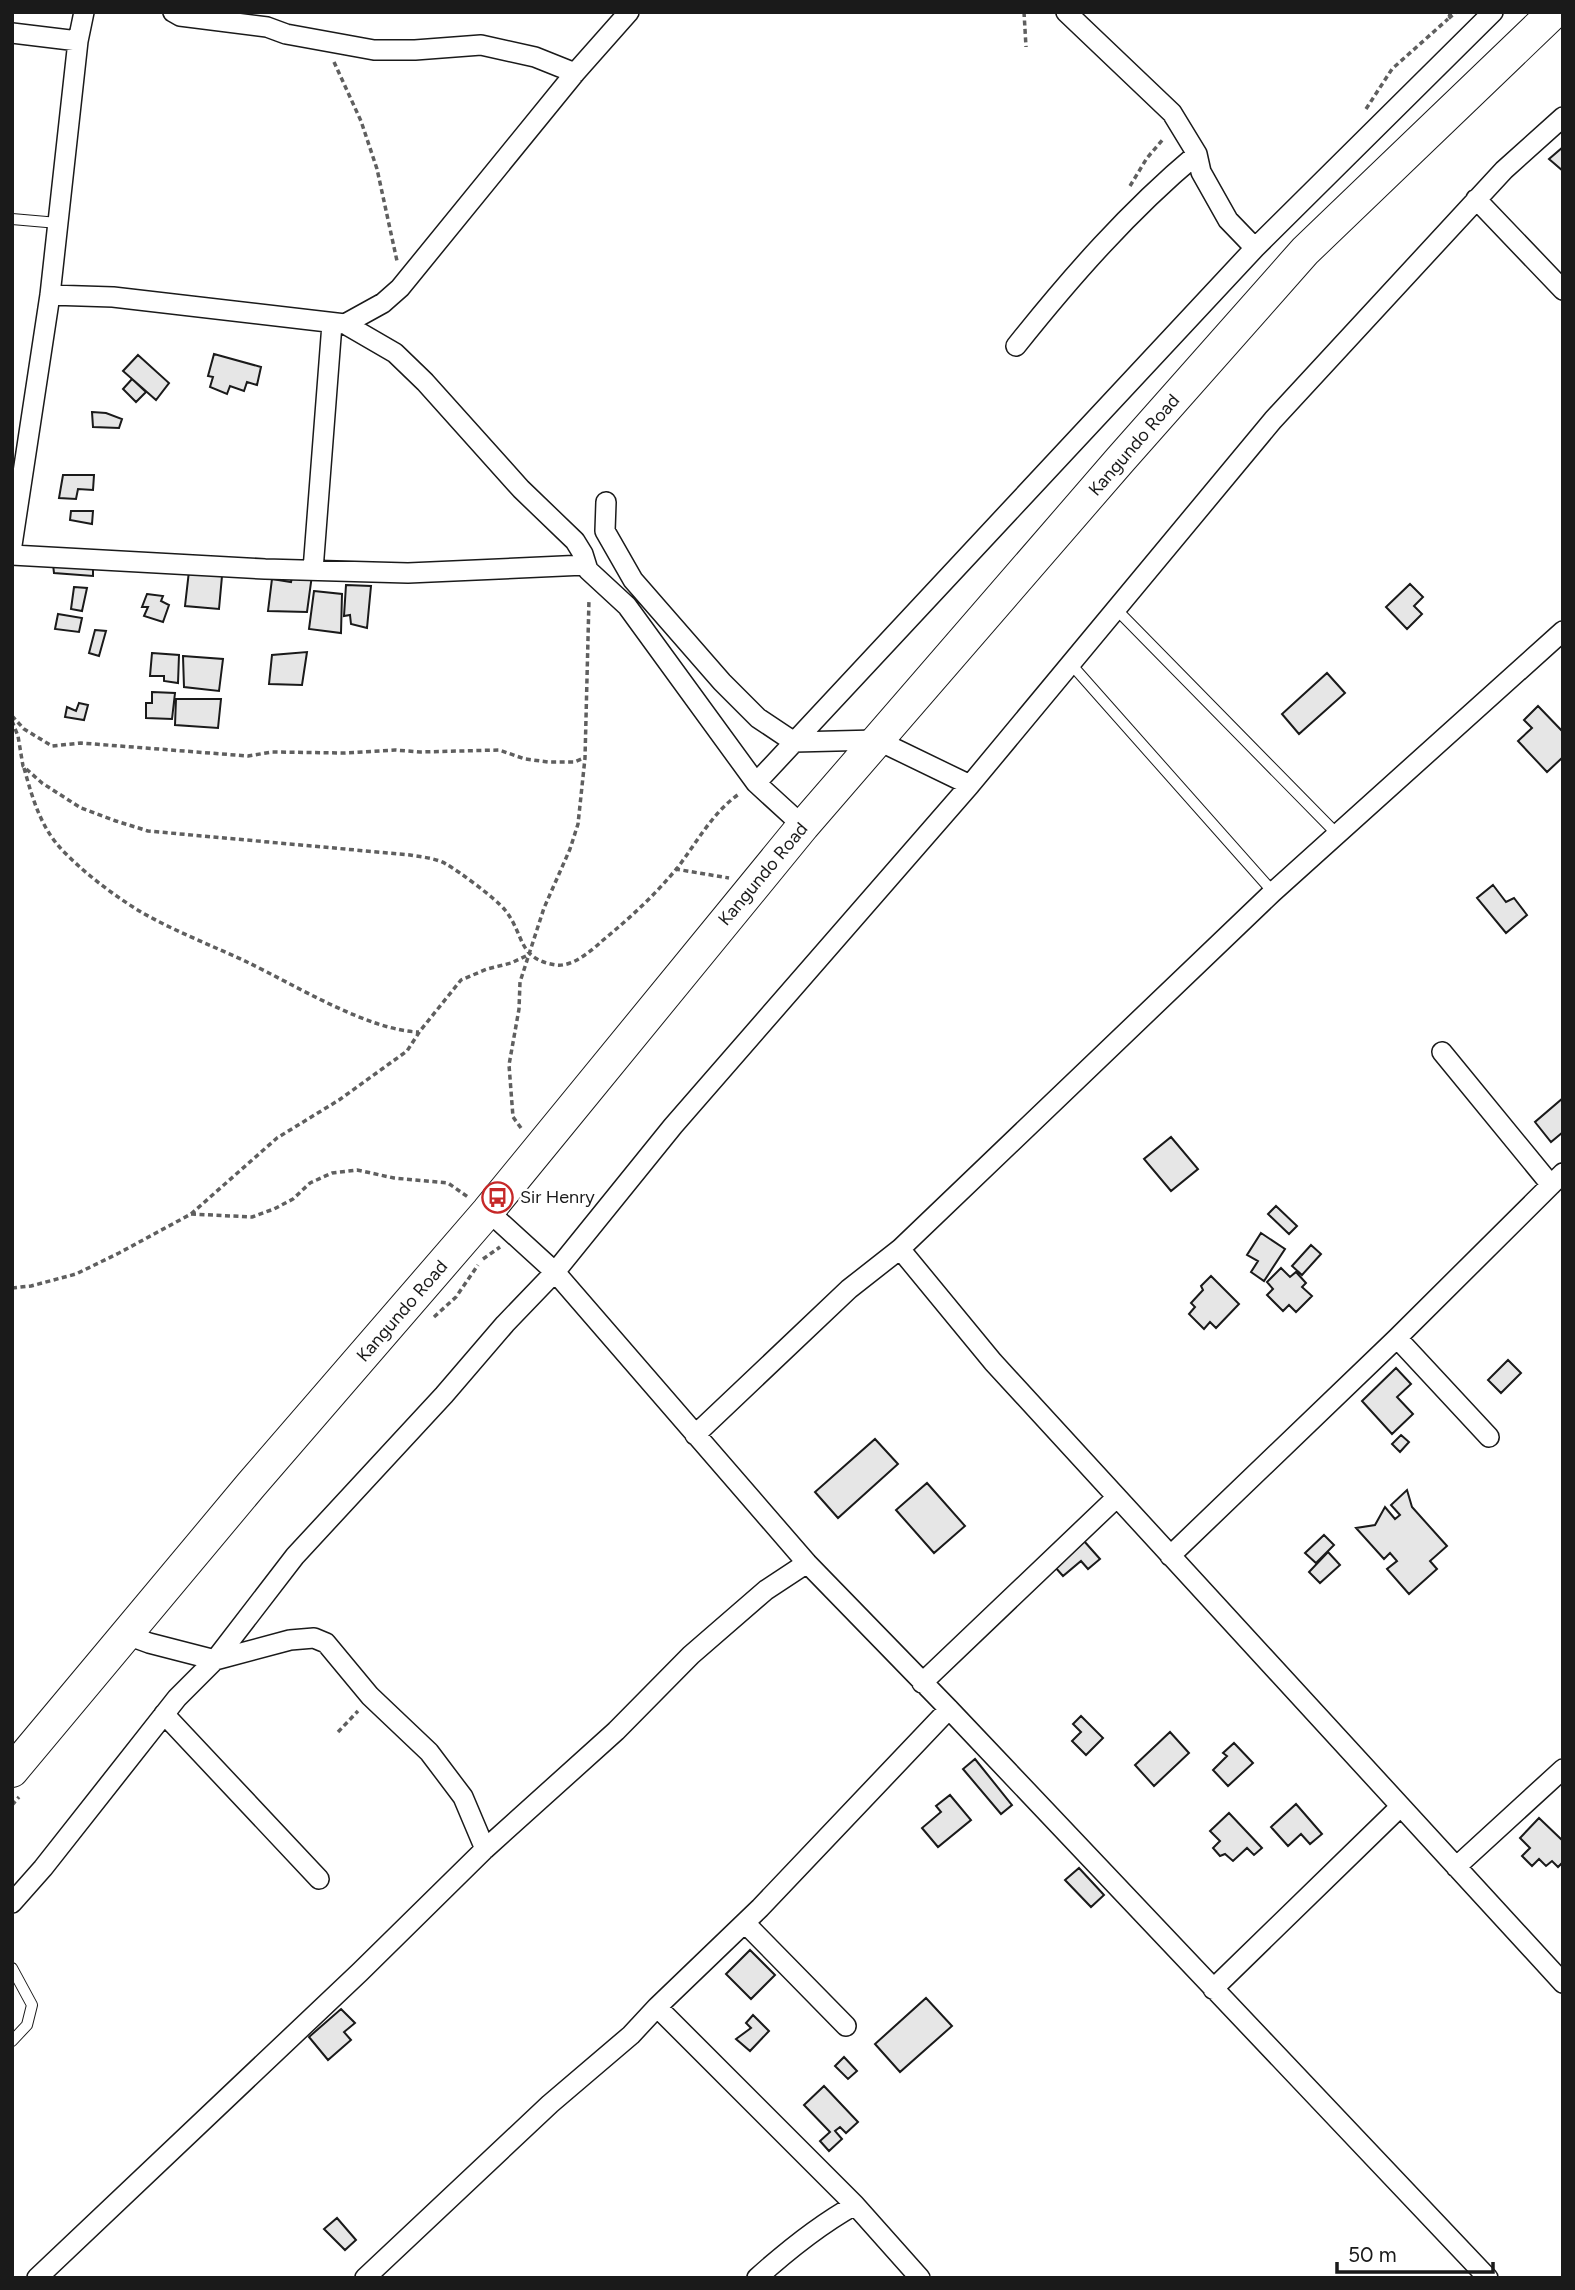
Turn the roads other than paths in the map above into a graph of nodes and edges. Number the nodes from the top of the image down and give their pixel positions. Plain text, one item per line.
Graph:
1 (83, 12) edge
2 (173, 12) edge
3 (629, 12) edge
4 (1066, 12) edge
5 (1493, 12) edge
6 (1554, 12) edge
7 (12, 33) edge
8 (78, 41) junction
9 (575, 73) junction
10 (1563, 117) edge
11 (1197, 154) junction
12 (1476, 199) junction
13 (12, 219) edge
14 (58, 223) junction
15 (1255, 248) junction
16 (1563, 290) edge
17 (50, 295) junction
18 (338, 324) junction
19 (1016, 346) dead end
20 (606, 502) dead end
21 (12, 545) edge
22 (12, 555) edge
23 (587, 568) junction
24 (313, 570) junction
25 (1116, 609) junction
26 (1558, 643) edge
27 (1070, 662) junction
28 (877, 740) junction
29 (794, 742) junction
30 (756, 783) junction
31 (971, 785) junction
32 (803, 826) junction
33 (1337, 834) junction
34 (1273, 892) junction
35 (1443, 1052) dead end
36 (1557, 1179) edge
37 (488, 1211) junction
38 (900, 1249) junction
39 (555, 1272) junction
40 (1397, 1338) junction
41 (695, 1435) junction
42 (1489, 1437) dead end
43 (1116, 1497) junction
44 (1170, 1556) junction
45 (807, 1563) junction
46 (127, 1634) junction
47 (215, 1660) junction
48 (922, 1683) junction
49 (948, 1709) junction
50 (164, 1714) junction
51 (1563, 1769) edge
52 (12, 1772) edge
53 (1400, 1807) junction
54 (485, 1849) junction
55 (1456, 1867) junction
56 (319, 1879) dead end
57 (12, 1903) edge
58 (745, 1923) junction
59 (12, 1968) edge
60 (1563, 1983) edge
61 (1213, 1989) junction
62 (657, 2007) junction
63 (846, 2025) dead end
64 (12, 2041) edge
65 (855, 2206) junction
66 (37, 2278) edge
67 (365, 2278) edge
68 (757, 2278) edge
69 (920, 2278) edge
70 (1488, 2278) edge

1 - 8 street
2 - 9 street
3 - 9 street
4 - 11 street
5 - 15 street
6 - 28 highway, Kangundo Road
7 - 8 street
8 - 14 street
9 - 18 street
10 - 12 street
11 - 15 street
11 - 19 street
12 - 16 street
12 - 25 street
13 - 14 lane
14 - 17 street
15 - 29 street
17 - 18 street
17 - 21 street
18 - 23 street
18 - 24 street
20 - 29 street
22 - 24 street
23 - 24 street
23 - 30 street
25 - 27 street
25 - 33 lane
26 - 33 street
27 - 31 street
27 - 34 lane
28 - 29 street
28 - 31 street
28 - 32 highway, Kangundo Road
29 - 30 street
30 - 32 street
31 - 39 street
32 - 37 highway, Kangundo Road
33 - 34 street
34 - 38 street
35 - 36 street
36 - 40 street
37 - 39 street
37 - 46 highway, Kangundo Road
38 - 41 street
38 - 43 street
39 - 41 street
39 - 47 street
40 - 42 street
40 - 44 street
41 - 45 street
43 - 44 street
43 - 48 street
44 - 53 street
45 - 48 street
45 - 54 street
46 - 47 street
46 - 52 highway, Kangundo Road
47 - 50 street
47 - 54 street
48 - 49 street
49 - 58 street
49 - 61 street
50 - 56 street
50 - 57 street
51 - 55 street
53 - 55 street
53 - 61 street
54 - 66 street
55 - 60 street
58 - 62 street
58 - 63 street
59 - 64 lane
61 - 70 street
62 - 65 street
62 - 67 street
65 - 68 street
65 - 69 street

